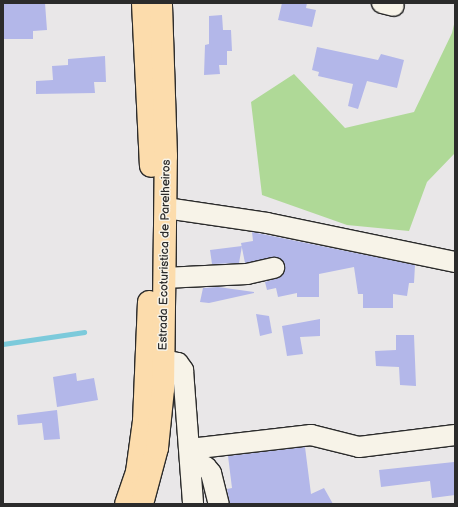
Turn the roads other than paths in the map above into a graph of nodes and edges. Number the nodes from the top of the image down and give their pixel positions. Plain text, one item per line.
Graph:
1 (144, 3) edge
2 (161, 3) edge
3 (158, 156) junction
4 (166, 208) junction
5 (455, 262) edge
6 (274, 268) dead end
7 (164, 278) junction
8 (164, 360) junction
9 (455, 435) edge
10 (190, 454) junction
11 (126, 504) edge
12 (142, 504) edge
13 (193, 504) edge
14 (219, 504) edge

1 - 3 main road, Estrada Ecoturistica de Parelheiros
2 - 3 main road, Estrada Ecoturistica de Parelheiros
3 - 4 main road, Estrada Ecoturistica de Parelheiros
3 - 11 main road, Estrada Ecoturistica de Parelheiros
4 - 5 street
4 - 7 main road, Estrada Ecoturistica de Parelheiros
6 - 7 street
7 - 8 main road, Estrada Ecoturistica de Parelheiros
8 - 10 street
8 - 12 main road, Estrada Ecoturistica de Parelheiros
9 - 10 street
10 - 13 street
10 - 14 street

